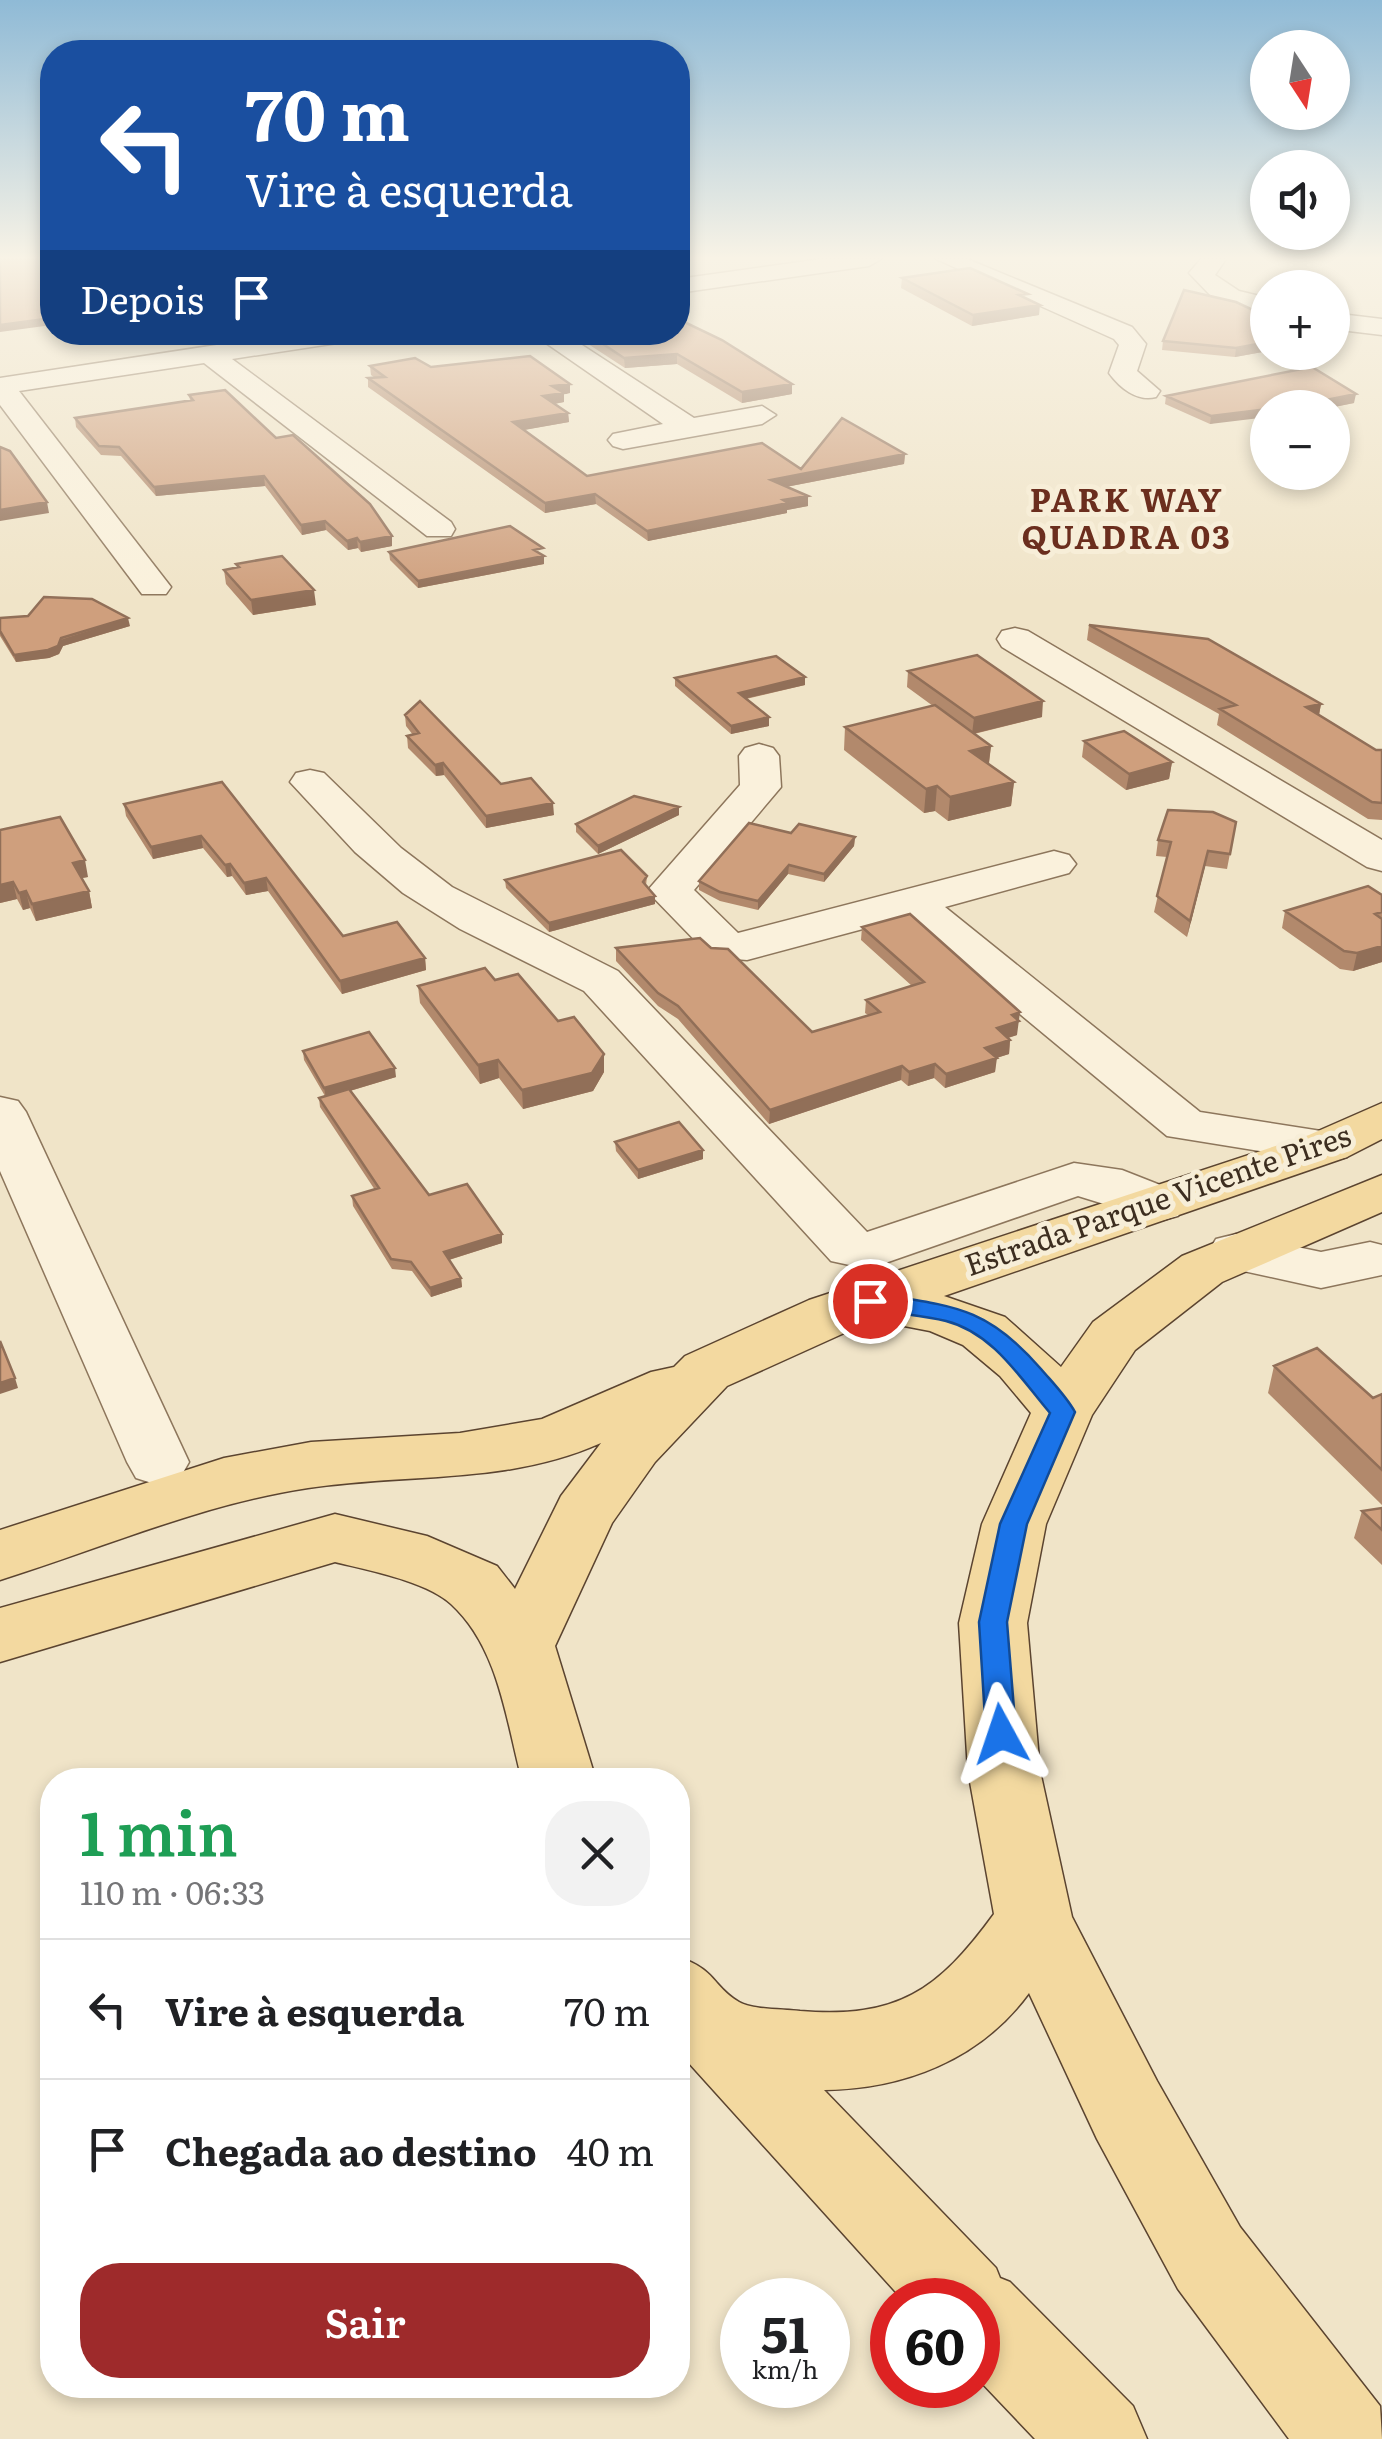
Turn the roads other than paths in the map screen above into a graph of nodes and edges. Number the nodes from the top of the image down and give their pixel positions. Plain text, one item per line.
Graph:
1 (87, 373) edge
2 (233, 373) edge
3 (605, 373) edge
4 (1123, 373) edge
5 (0, 386) edge
6 (1146, 391) dead end
7 (762, 416) dead end
8 (689, 428) junction
9 (623, 440) dead end
10 (439, 529) dead end
11 (154, 587) dead end
12 (1015, 639) dead end
13 (759, 756) dead end
14 (310, 782) dead end
15 (1382, 858) edge
16 (1054, 864) dead end
17 (912, 902) junction
18 (0, 1112) edge
19 (1382, 1119) edge
20 (1185, 1125) junction
21 (1328, 1146) junction
22 (1183, 1196) junction
23 (1365, 1199) edge
24 (1236, 1252) junction
25 (1376, 1266) edge
26 (870, 1301) junction
27 (706, 1371) junction
28 (1063, 1412) junction
29 (167, 1486) junction
30 (0, 1556) edge
31 (0, 1635) edge
32 (521, 1646) junction
33 (556, 1768) edge
34 (1034, 1920) junction
35 (698, 2016) edge
36 (943, 2278) edge
37 (1000, 2337) edge
38 (1100, 2439) edge
39 (1347, 2439) edge

1 - 5 street
2 - 10 street
3 - 8 street
4 - 6 street
5 - 11 street
7 - 8 street
8 - 9 street
12 - 15 street
13 - 17 street
14 - 22 street
16 - 17 street
17 - 20 street
18 - 29 street
19 - 21 main road, Estrada Parque Vicente Pires
20 - 21 street
20 - 22 street
21 - 22 main road, Estrada Parque Vicente Pires
22 - 26 main road, Estrada Parque Vicente Pires
23 - 24 main road
23 - 25 street
24 - 25 street
24 - 28 main road
26 - 27 main road, Estrada Parque Vicente Pires
26 - 28 main road
27 - 29 main road
27 - 32 main road, Estrada Parque Vicente Pires
28 - 34 main road
29 - 30 main road
31 - 32 main road
32 - 33 main road
34 - 35 main road
34 - 39 main road
35 - 36 main road
37 - 38 main road

